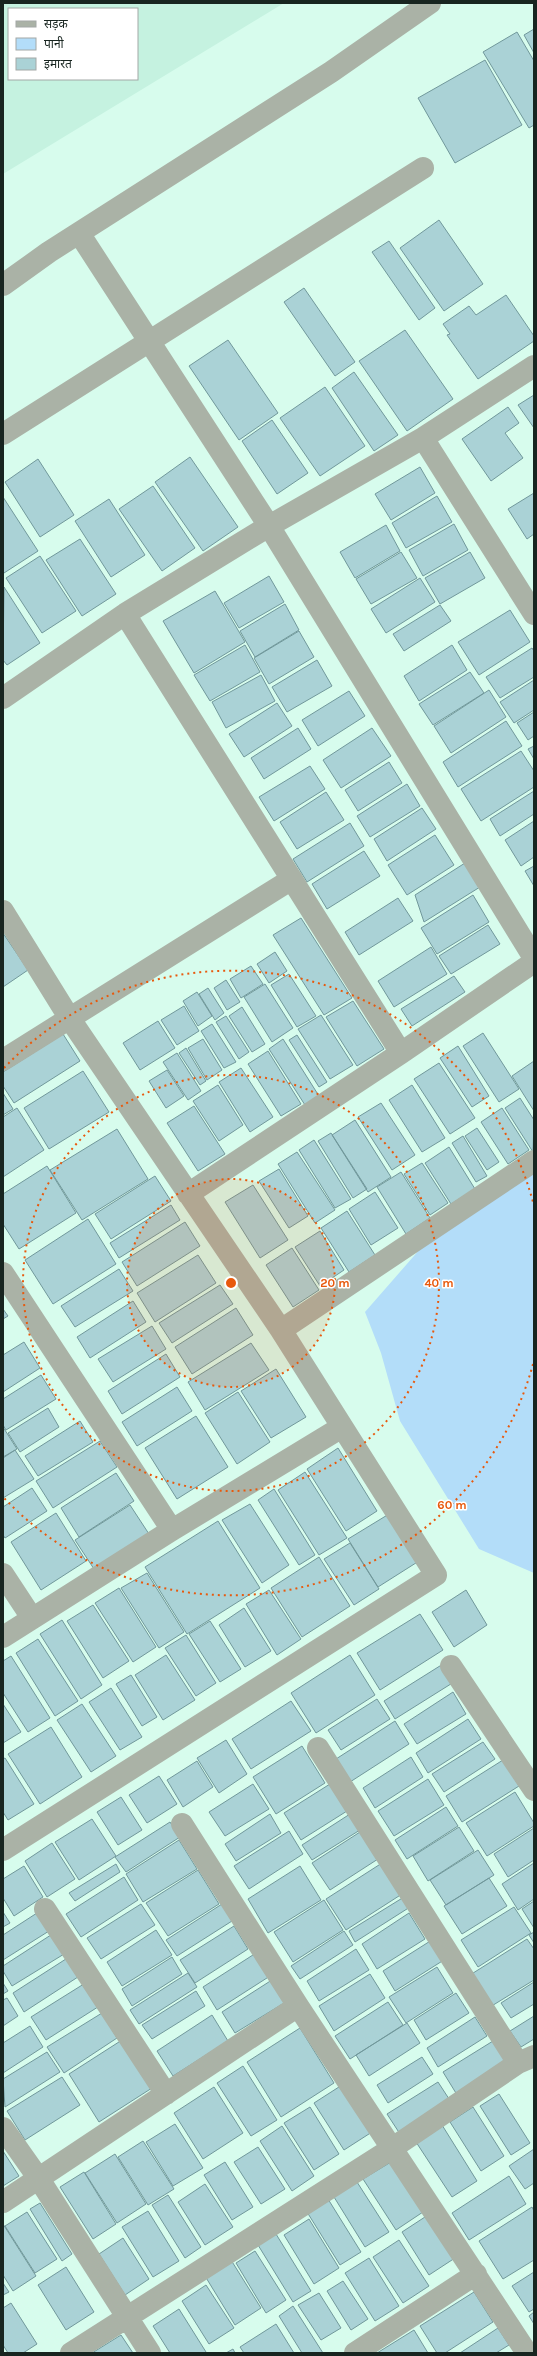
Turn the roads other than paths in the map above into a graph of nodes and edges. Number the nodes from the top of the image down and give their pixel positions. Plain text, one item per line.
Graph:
1 (430, 3) edge
2 (423, 168) dead end
3 (79, 233) junction
4 (3, 285) edge
5 (150, 342) junction
6 (534, 366) edge
7 (3, 434) edge
8 (423, 438) junction
9 (269, 526) junction
10 (125, 614) junction
11 (534, 614) edge
12 (3, 698) edge
13 (292, 879) junction
14 (3, 911) edge
15 (534, 958) edge
16 (534, 962) edge
17 (70, 1018) junction
18 (401, 1053) junction
19 (3, 1060) edge
20 (534, 1161) edge
21 (188, 1194) junction
22 (3, 1273) edge
23 (281, 1330) junction
24 (342, 1427) junction
25 (172, 1530) junction
26 (3, 1574) edge
27 (32, 1618) junction
28 (3, 1637) edge
29 (451, 1666) dead end
30 (318, 1748) dead end
31 (534, 1790) edge
32 (182, 1824) dead end
33 (3, 1850) edge
34 (45, 1909) dead end
35 (298, 2006) junction
36 (526, 2060) edge
37 (166, 2094) junction
38 (3, 2128) edge
39 (392, 2149) junction
40 (39, 2180) junction
41 (3, 2202) edge
42 (476, 2274) junction
43 (127, 2318) junction
44 (71, 2353) edge
45 (150, 2353) edge
46 (355, 2353) edge
47 (528, 2353) edge

1 - 3 street
2 - 5 street
3 - 4 street
3 - 5 street
5 - 7 street
5 - 9 street
6 - 8 street
8 - 9 street
8 - 11 street
9 - 10 street
9 - 15 street
10 - 12 street
10 - 13 street
13 - 17 street
13 - 18 street
14 - 17 street
16 - 18 street
17 - 19 street
17 - 21 street
18 - 21 street
20 - 23 street
21 - 23 street
22 - 25 street
23 - 24 street
24 - 25 street
24 - 33 street
25 - 27 street
26 - 27 street
27 - 28 street
29 - 31 street
30 - 36 street
32 - 35 street
34 - 37 street
35 - 37 street
35 - 39 street
36 - 39 street
37 - 40 street
38 - 40 street
39 - 42 street
39 - 43 street
40 - 41 street
40 - 43 street
42 - 46 street
42 - 47 street
43 - 44 street
43 - 45 street

